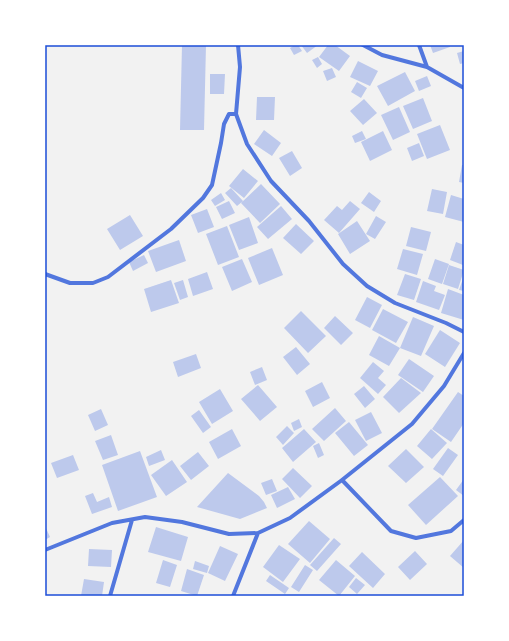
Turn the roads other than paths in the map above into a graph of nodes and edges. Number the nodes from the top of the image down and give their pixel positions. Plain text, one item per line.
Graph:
1 (238, 45) edge
2 (363, 45) edge
3 (419, 45) edge
4 (427, 68) junction
5 (464, 88) edge
6 (236, 114) junction
7 (45, 274) edge
8 (464, 332) edge
9 (464, 353) edge
10 (342, 480) junction
11 (132, 520) junction
12 (464, 520) edge
13 (258, 533) junction
14 (45, 550) edge
15 (110, 596) edge
16 (233, 596) edge

1 - 6 street
2 - 4 street
3 - 4 street
4 - 5 street
6 - 7 street
6 - 8 street
9 - 10 street
10 - 12 street
10 - 13 street
11 - 13 street
11 - 14 street
11 - 15 street
13 - 16 street

